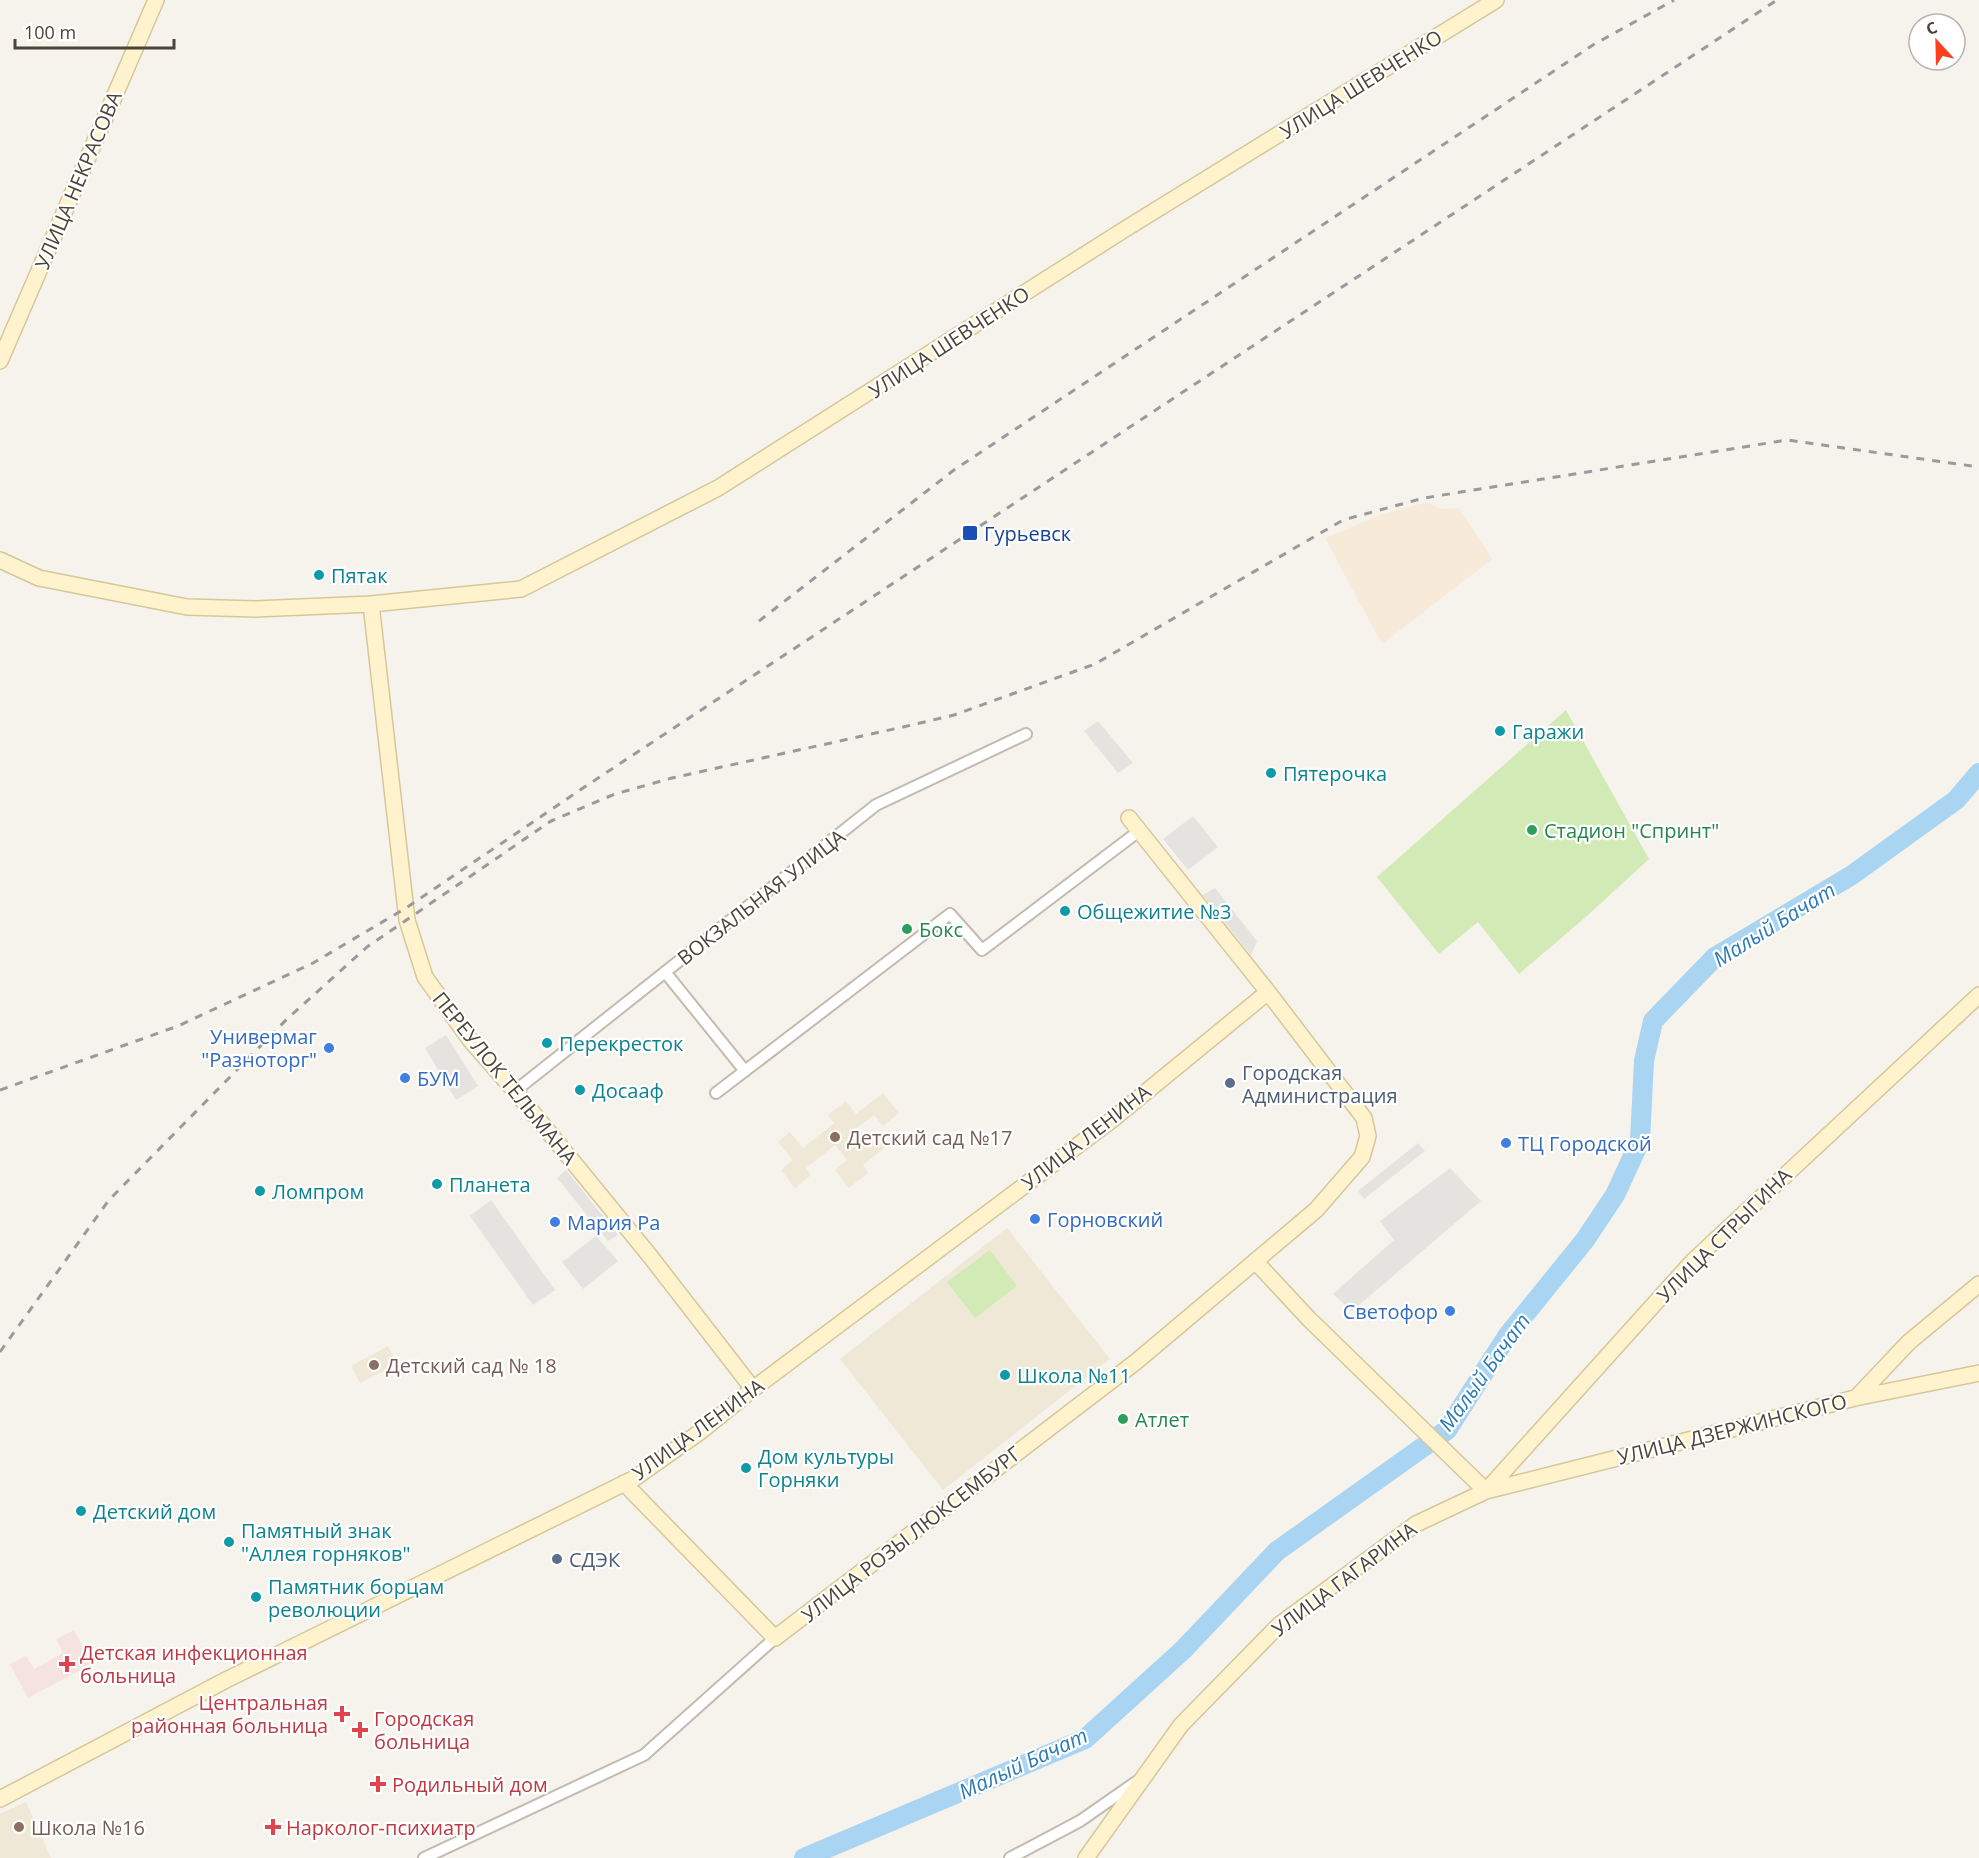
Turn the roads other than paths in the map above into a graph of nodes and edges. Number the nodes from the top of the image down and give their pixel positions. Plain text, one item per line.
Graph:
1 (156, 0) edge
2 (1496, 0) edge
3 (0, 361) edge
4 (0, 560) edge
5 (371, 604) junction
6 (1026, 734) dead end
7 (1134, 824) joint
8 (665, 972) junction
9 (1268, 992) junction
10 (1979, 995) edge
11 (745, 1071) junction
12 (515, 1091) junction
13 (716, 1093) dead end
14 (1255, 1261) junction
15 (1979, 1284) edge
16 (1979, 1372) edge
17 (753, 1389) junction
18 (1855, 1398) junction
19 (624, 1483) junction
20 (1486, 1491) junction
21 (775, 1638) junction
22 (1146, 1775) junction
23 (0, 1799) edge
24 (424, 1858) edge
25 (1010, 1858) edge
26 (1086, 1858) edge

1 - 3 street, УЛИЦА НЕКРАСОВА
2 - 5 street, УЛИЦА ШЕВЧЕНКО
4 - 5 street, УЛИЦА ШЕВЧЕНКО
5 - 12 street, ПЕРЕУЛОК ТЕЛЬМАНА
6 - 8 street, ВОКЗАЛЬНАЯ УЛИЦА
7 - 9 street
7 - 11 street
8 - 11 street
8 - 12 street, ВОКЗАЛЬНАЯ УЛИЦА
9 - 14 street, УЛИЦА РОЗЫ ЛЮКСЕМБУРГ
9 - 17 street, УЛИЦА ЛЕНИНА
10 - 20 street, УЛИЦА СТРЫГИНА
11 - 13 street
12 - 17 street, ПЕРЕУЛОК ТЕЛЬМАНА
14 - 20 street
14 - 21 street, УЛИЦА РОЗЫ ЛЮКСЕМБУРГ
15 - 18 street
16 - 18 street, УЛИЦА ДЗЕРЖИНСКОГО
17 - 19 street, УЛИЦА ЛЕНИНА
18 - 20 street, УЛИЦА ДЗЕРЖИНСКОГО
19 - 21 street
19 - 23 street, УЛИЦА ЛЕНИНА
20 - 22 street, УЛИЦА ГАГАРИНА
21 - 24 street, УЛИЦА РОЗЫ ЛЮКСЕМБУРГ
22 - 25 street
22 - 26 street, УЛИЦА ГАГАРИНА

